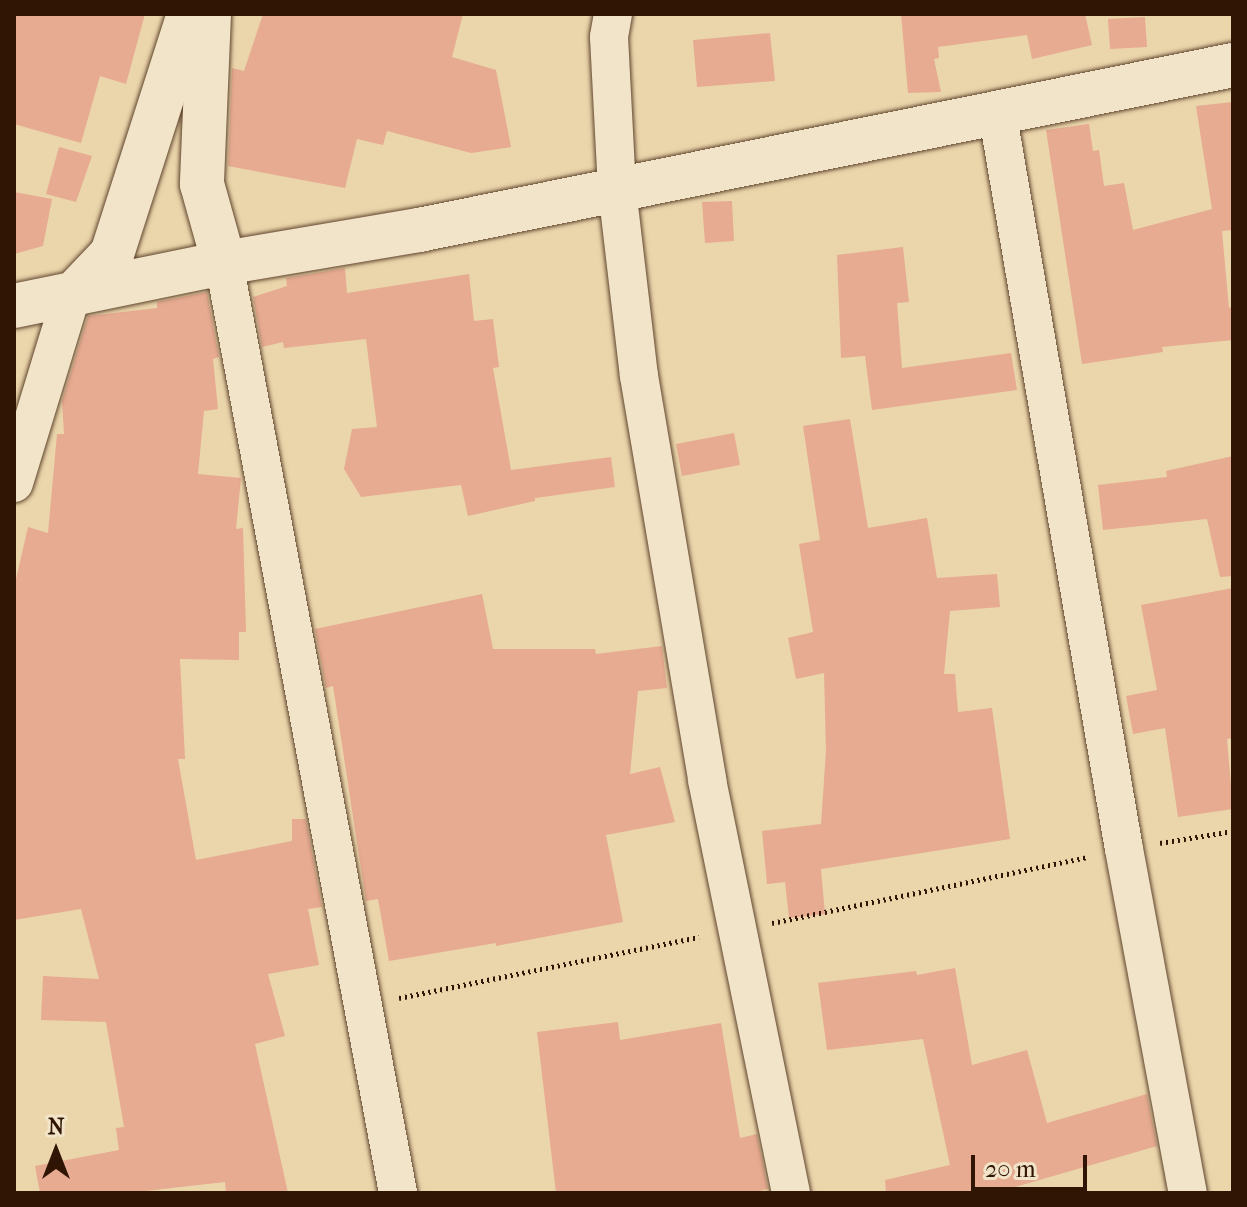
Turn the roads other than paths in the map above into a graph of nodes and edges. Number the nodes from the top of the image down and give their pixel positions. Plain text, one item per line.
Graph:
1 (189, 14) edge
2 (209, 14) edge
3 (613, 14) edge
4 (1233, 65) edge
5 (997, 111) junction
6 (617, 189) junction
7 (224, 263) junction
8 (71, 297) junction
9 (14, 306) edge
10 (14, 483) edge
11 (398, 1193) edge
12 (791, 1193) edge
13 (1188, 1193) edge

1 - 8 street
2 - 7 street
3 - 6 street
4 - 5 street
5 - 6 street
5 - 13 street
6 - 7 street
6 - 12 street
7 - 8 street
7 - 11 street
8 - 9 street
8 - 10 street

